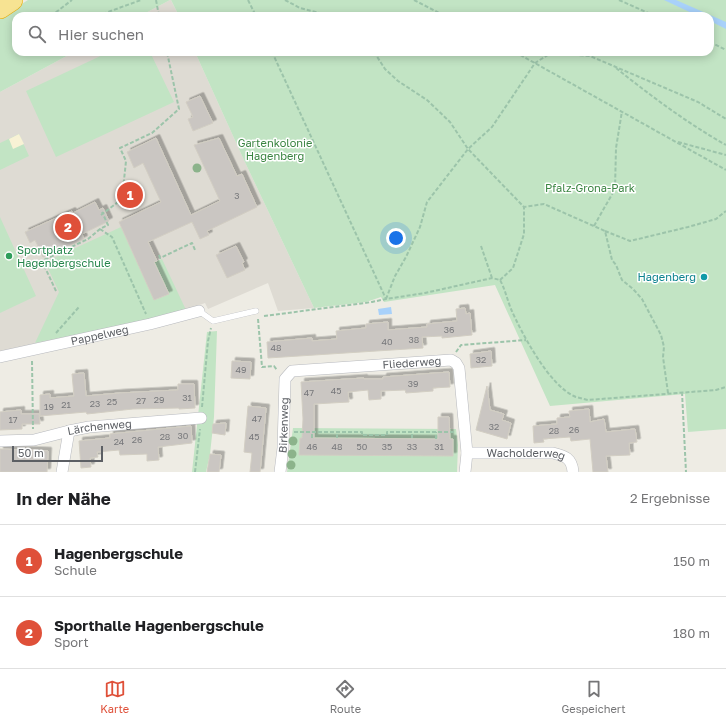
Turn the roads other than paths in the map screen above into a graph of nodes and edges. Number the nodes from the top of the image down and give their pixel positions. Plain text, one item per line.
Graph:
1 (12, 0) edge
2 (0, 8) edge
3 (199, 311) joint
4 (256, 311) dead end
5 (0, 357) edge
6 (285, 379) joint
7 (201, 418) road end
8 (69, 430) junction
9 (0, 441) edge
10 (468, 453) junction
11 (62, 472) edge
12 (280, 472) edge
13 (465, 472) edge
14 (573, 472) edge

1 - 2 highway
3 - 4 lane
3 - 5 street, Pappelweg
6 - 10 street, Fliederweg
6 - 12 street, Birkenweg
7 - 8 street, Lärchenweg
8 - 9 street, Lärchenweg
8 - 11 street
10 - 13 street, Fliederweg
10 - 14 street, Wacholderweg

